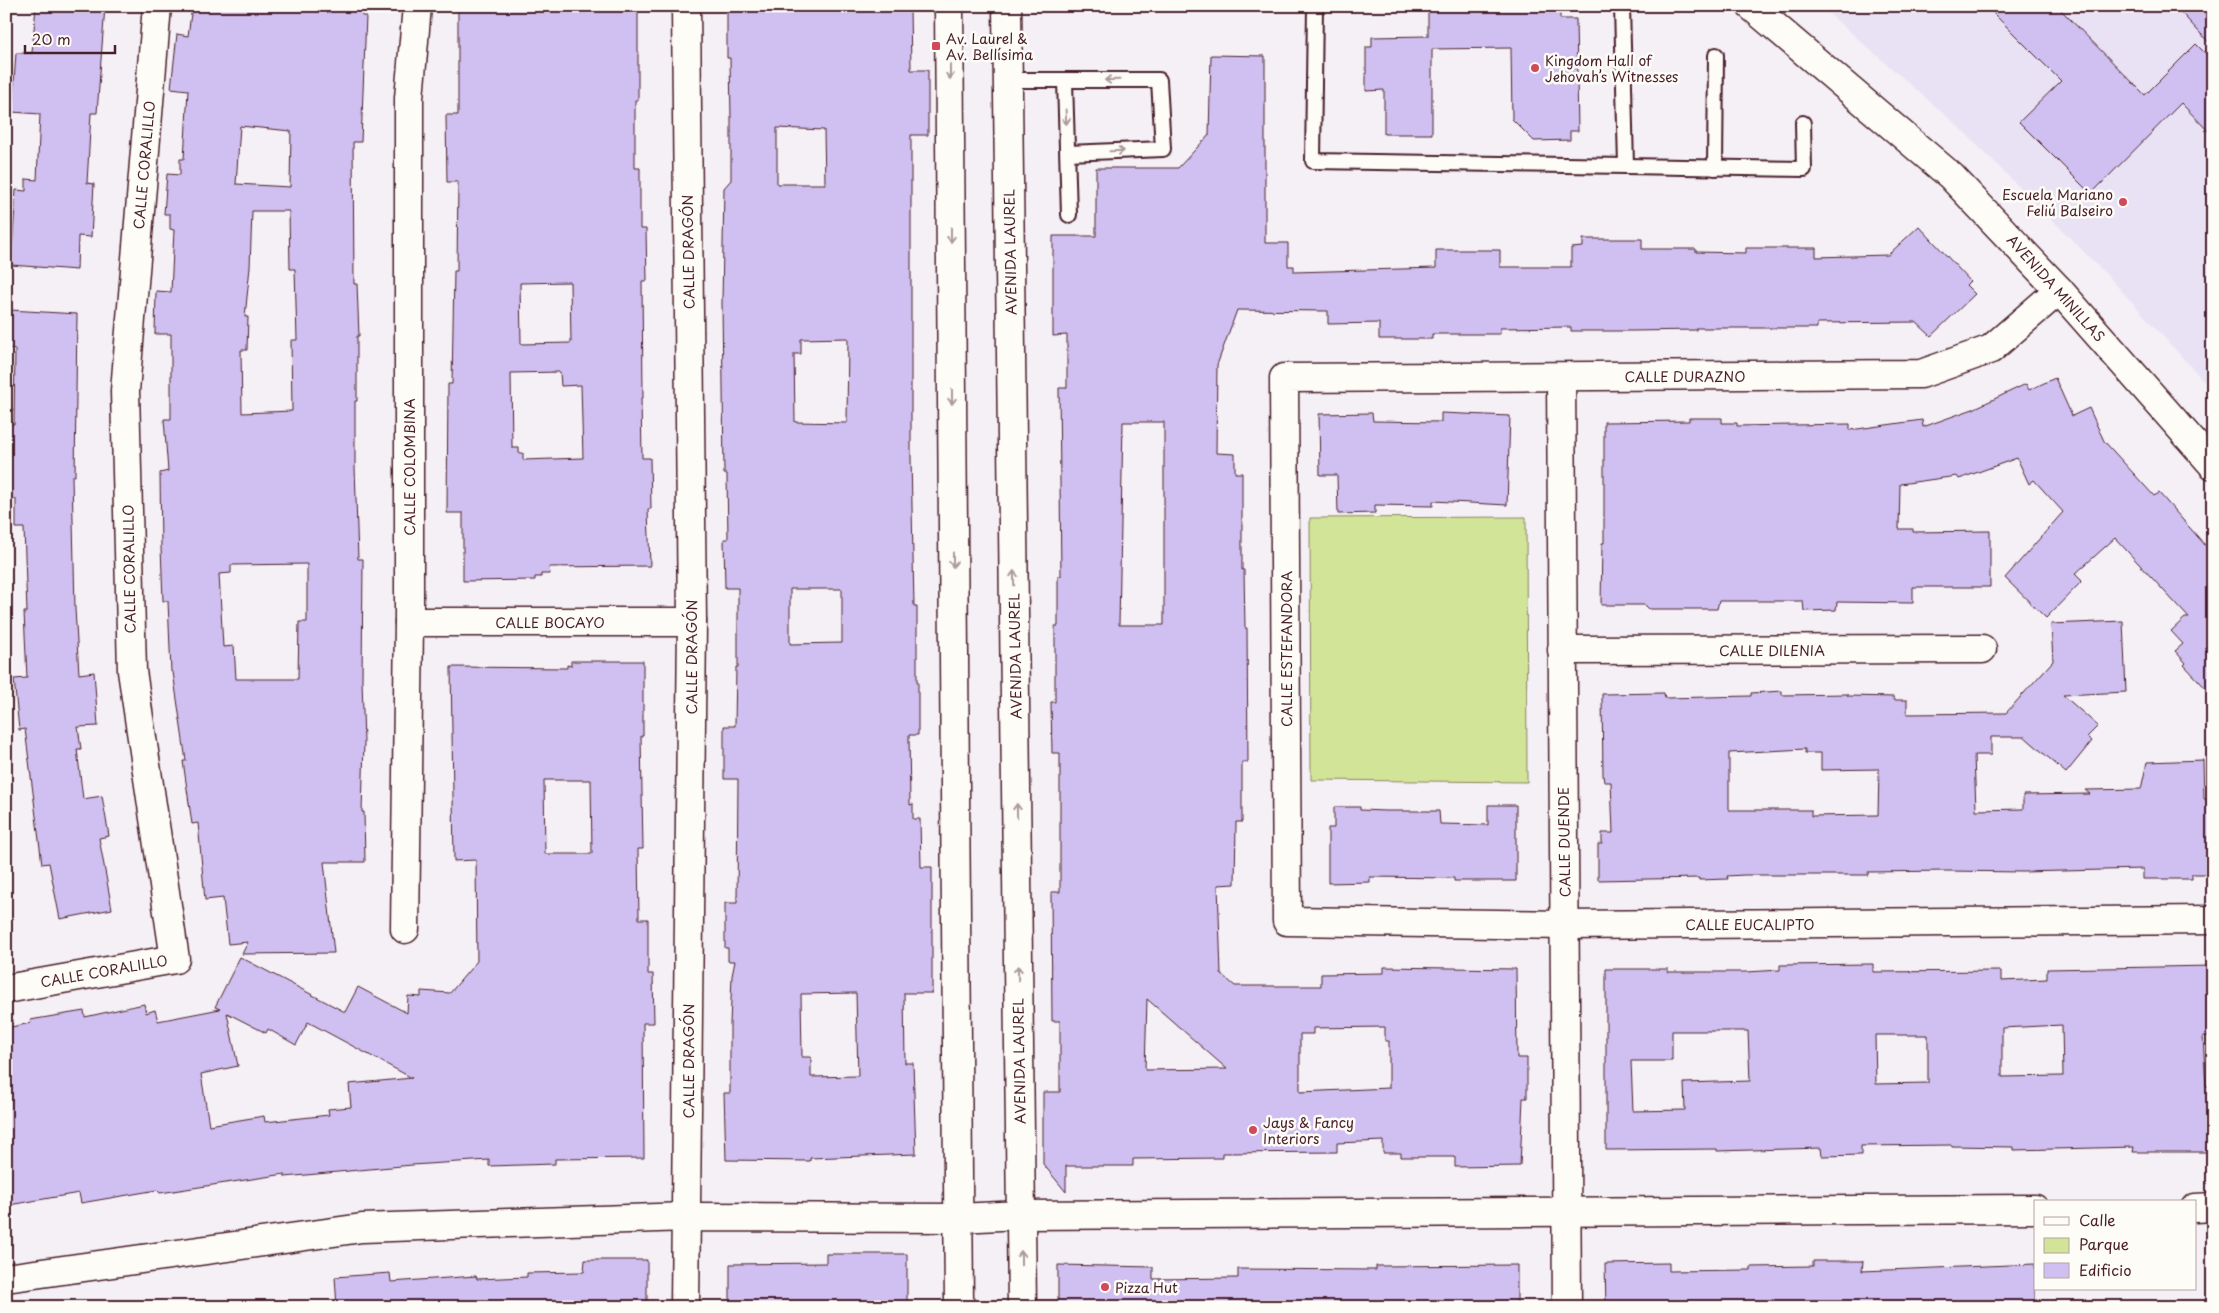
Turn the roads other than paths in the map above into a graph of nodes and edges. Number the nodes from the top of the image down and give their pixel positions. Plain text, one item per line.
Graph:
1 (157, 6) edge
2 (417, 6) edge
3 (686, 6) edge
4 (949, 6) edge
5 (1007, 6) edge
6 (1315, 6) edge
7 (1622, 6) edge
8 (1751, 6) edge
9 (1716, 55) dead end
10 (1008, 80) junction
11 (1065, 81) junction
12 (1803, 123) dead end
13 (1068, 153) junction
14 (1626, 166) junction
15 (1716, 168) junction
16 (1069, 215) dead end
17 (2059, 290) junction
18 (1562, 377) junction
19 (1284, 378) joint
20 (2213, 465) edge
21 (409, 622) junction
22 (692, 622) junction
23 (1982, 649) dead end
24 (1562, 650) junction
25 (2213, 920) edge
26 (1287, 921) joint
27 (1564, 926) junction
28 (405, 929) dead end
29 (6, 989) edge
30 (2196, 1208) edge
31 (2213, 1208) edge
32 (2034, 1209) edge
33 (1566, 1211) junction
34 (1021, 1215) junction
35 (687, 1217) junction
36 (958, 1218) junction
37 (6, 1278) edge
38 (685, 1307) edge
39 (959, 1307) edge
40 (1022, 1307) edge
41 (1566, 1307) edge

1 - 29 street, CALLE CORALILLO
2 - 21 street, CALLE COLOMBINA
3 - 22 street, CALLE DRAGÓN
4 -> 36 street
5 - 10 street, AVENIDA LAUREL
6 - 14 lane
7 - 14 lane
8 - 17 street, AVENIDA MINILLAS
9 - 15 lane
10 - 11 lane
34 -> 10 street, AVENIDA LAUREL
11 -> 13 lane
13 -> 11 lane
12 - 15 lane
13 - 16 lane
14 - 15 lane
17 - 18 street, CALLE DURAZNO
17 - 20 street, AVENIDA MINILLAS
18 - 19 street, CALLE DURAZNO
18 - 24 street, CALLE DUENDE
19 - 26 street, CALLE ESTEFANDORA
21 - 22 street, CALLE BOCAYO
21 - 28 street, CALLE COLOMBINA
22 - 35 street, CALLE DRAGÓN
23 - 24 street, CALLE DILENIA
24 - 27 street, CALLE DUENDE
25 - 27 street, CALLE EUCALIPTO
26 - 27 street, CALLE EUCALIPTO
27 - 33 street, CALLE DUENDE
30 - 31 street
32 - 33 street
33 - 34 street
33 - 41 street, CALLE DUENDE
34 - 36 street
40 -> 34 street, AVENIDA LAUREL
35 - 36 street
35 - 37 street
35 - 38 street, CALLE DRAGÓN
36 - 39 street

